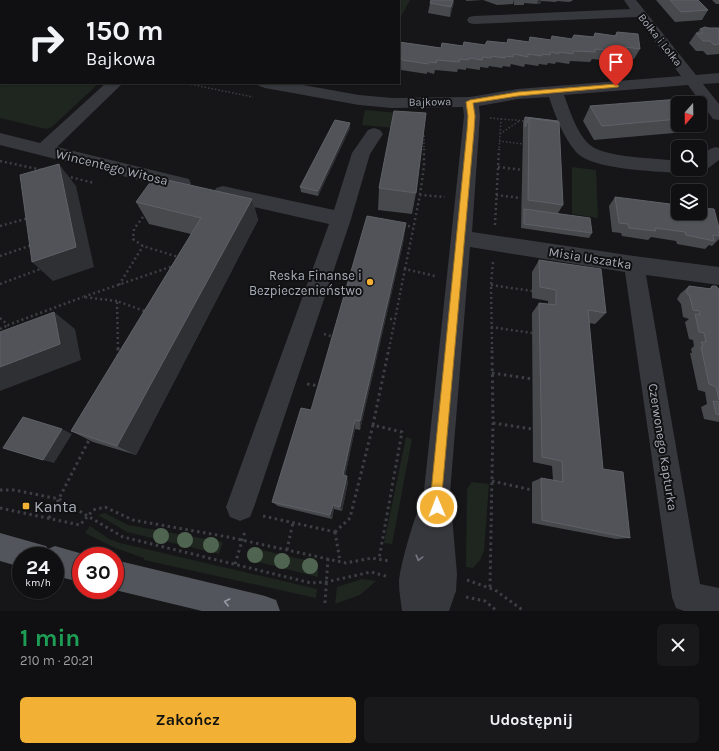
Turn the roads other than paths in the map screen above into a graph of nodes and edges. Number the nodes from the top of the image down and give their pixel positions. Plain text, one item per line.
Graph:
1 (629, 0) edge
2 (639, 13) junction
3 (474, 20) dead end
4 (719, 78) edge
5 (691, 79) junction
6 (114, 84) edge
7 (271, 84) edge
8 (555, 91) junction
9 (470, 102) junction
10 (719, 115) edge
11 (374, 134) dead end
12 (0, 139) edge
13 (44, 149) junction
14 (716, 153) dead end
15 (707, 160) edge
16 (671, 165) edge
17 (186, 168) dead end
18 (170, 182) junction
19 (151, 206) edge
20 (341, 219) junction
21 (462, 238) junction
22 (634, 265) junction
23 (719, 276) edge
24 (436, 493) junction
25 (248, 511) road end
26 (0, 548) edge
27 (12, 551) edge
28 (124, 577) edge
29 (719, 603) edge
30 (265, 611) edge
31 (417, 611) edge
32 (434, 611) edge

1 - 2 street, Bolka i Lolka
2 - 3 street
2 - 5 street, Bolka i Lolka
4 - 5 street, Bajkowa
5 - 8 street, Bajkowa
5 - 10 street
6 - 13 street
7 - 9 street, Bajkowa
8 - 9 street, Bajkowa
8 - 16 street
9 - 21 street
11 - 20 street
12 - 13 street, Wincentego Witosa
13 - 18 street, Wincentego Witosa
14 - 15 street
17 - 18 street
18 - 19 street
18 - 20 street, Wincentego Witosa
20 - 25 street
21 - 22 street, Misia Uszatka
21 - 24 street
22 - 23 street, Misia Uszatka
22 - 29 street, Czerwonego Kapturka
24 -> 31 street
24 - 32 street
26 - 27 main road
30 -> 28 main road

